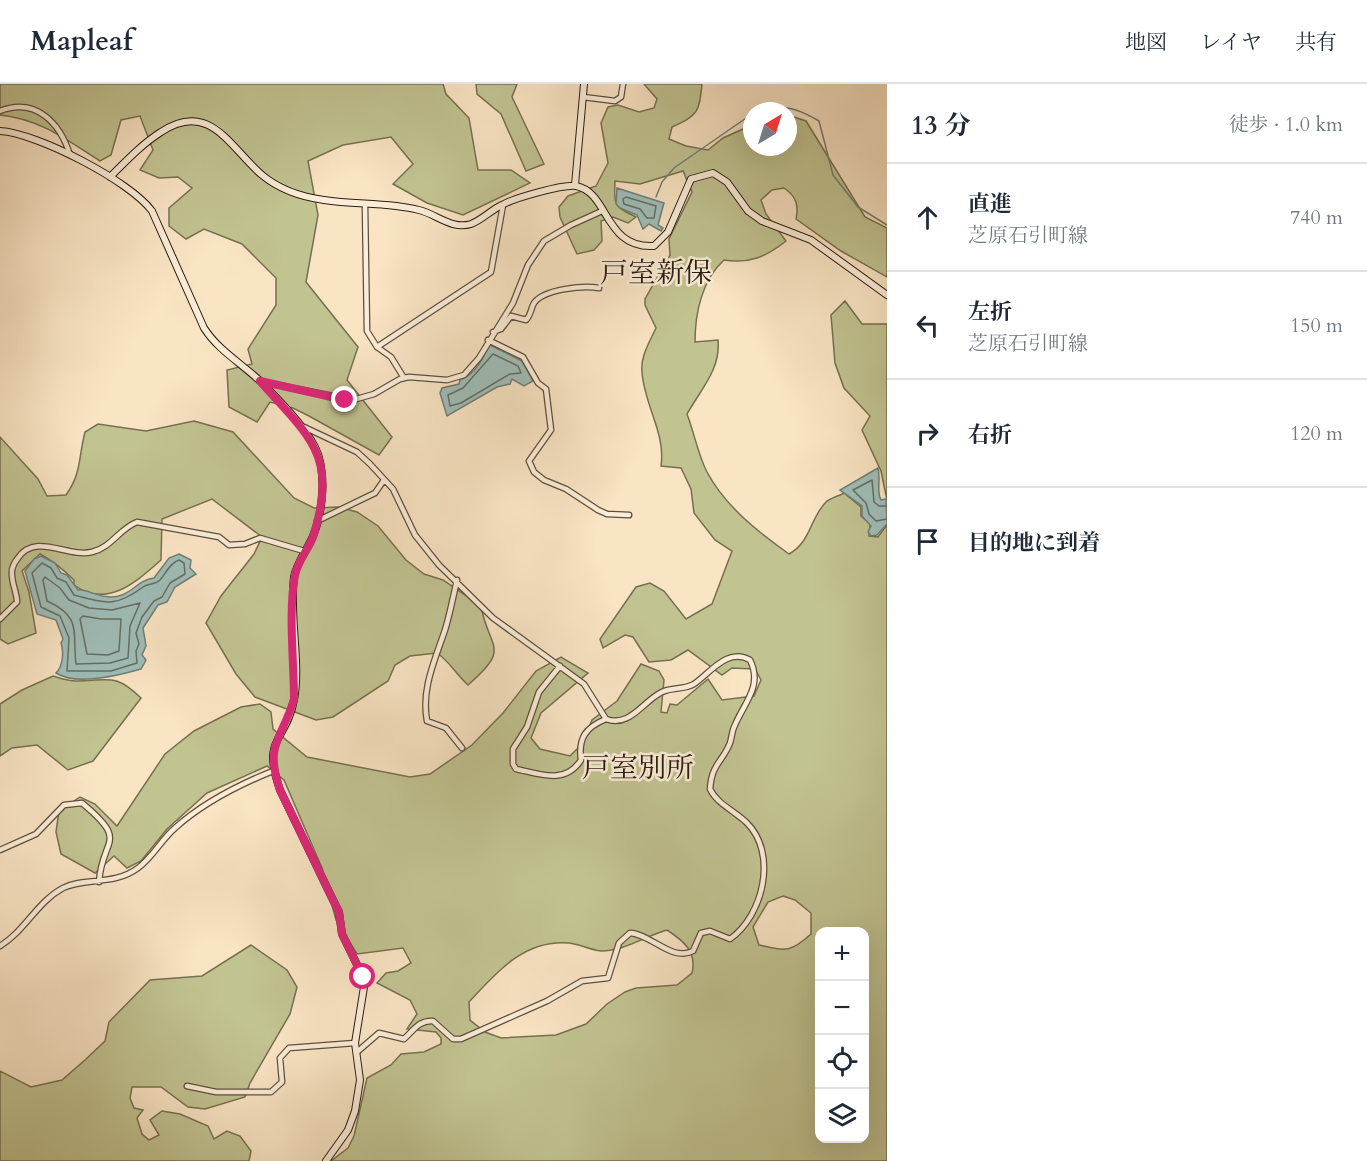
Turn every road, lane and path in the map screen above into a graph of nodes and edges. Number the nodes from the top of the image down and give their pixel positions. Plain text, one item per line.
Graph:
1 (584, 84) edge
2 (623, 84) edge
3 (583, 97) junction
4 (0, 111) edge
5 (0, 131) edge
6 (71, 157) junction
7 (110, 177) junction
8 (575, 185) junction
9 (503, 204) junction
10 (365, 205) junction
11 (602, 211) junction
12 (599, 288) dead end
13 (887, 295) edge
14 (493, 332) junction
15 (488, 340) junction
16 (377, 347) junction
17 (404, 378) junction
18 (260, 381) junction
19 (298, 425) junction
20 (384, 480) junction
21 (629, 514) dead end
22 (316, 521) junction
23 (304, 551) junction
24 (457, 580) junction
25 (0, 619) edge
26 (560, 666) junction
27 (606, 719) junction
28 (462, 747) dead end
29 (273, 771) junction
30 (0, 850) edge
31 (99, 882) junction
32 (0, 946) edge
33 (355, 1043) junction
34 (357, 1052) junction
35 (188, 1086) dead end
36 (326, 1161) edge

1 - 3 main road
2 - 3 street
3 - 8 main road
4 - 6 street
5 - 6 main road
6 - 7 main road
7 - 10 main road
7 - 18 main road
8 - 9 main road
8 - 11 main road
9 - 10 main road
9 - 16 street
10 - 16 street
11 - 13 main road
11 - 14 street
12 - 14 street
14 - 15 street
15 - 17 street
15 - 21 street
16 - 17 street
17 - 18 street
18 - 19 main road
19 - 20 street
19 - 22 main road
20 - 22 street
20 - 24 street
22 - 23 main road
23 - 25 street
23 - 29 main road
24 - 26 street
24 - 28 street
26 - 27 street
26 - 27 street
27 - 34 street
29 - 31 street
29 - 33 main road
30 - 31 street
31 - 32 street
33 - 34 main road
33 - 35 street
34 - 36 main road

